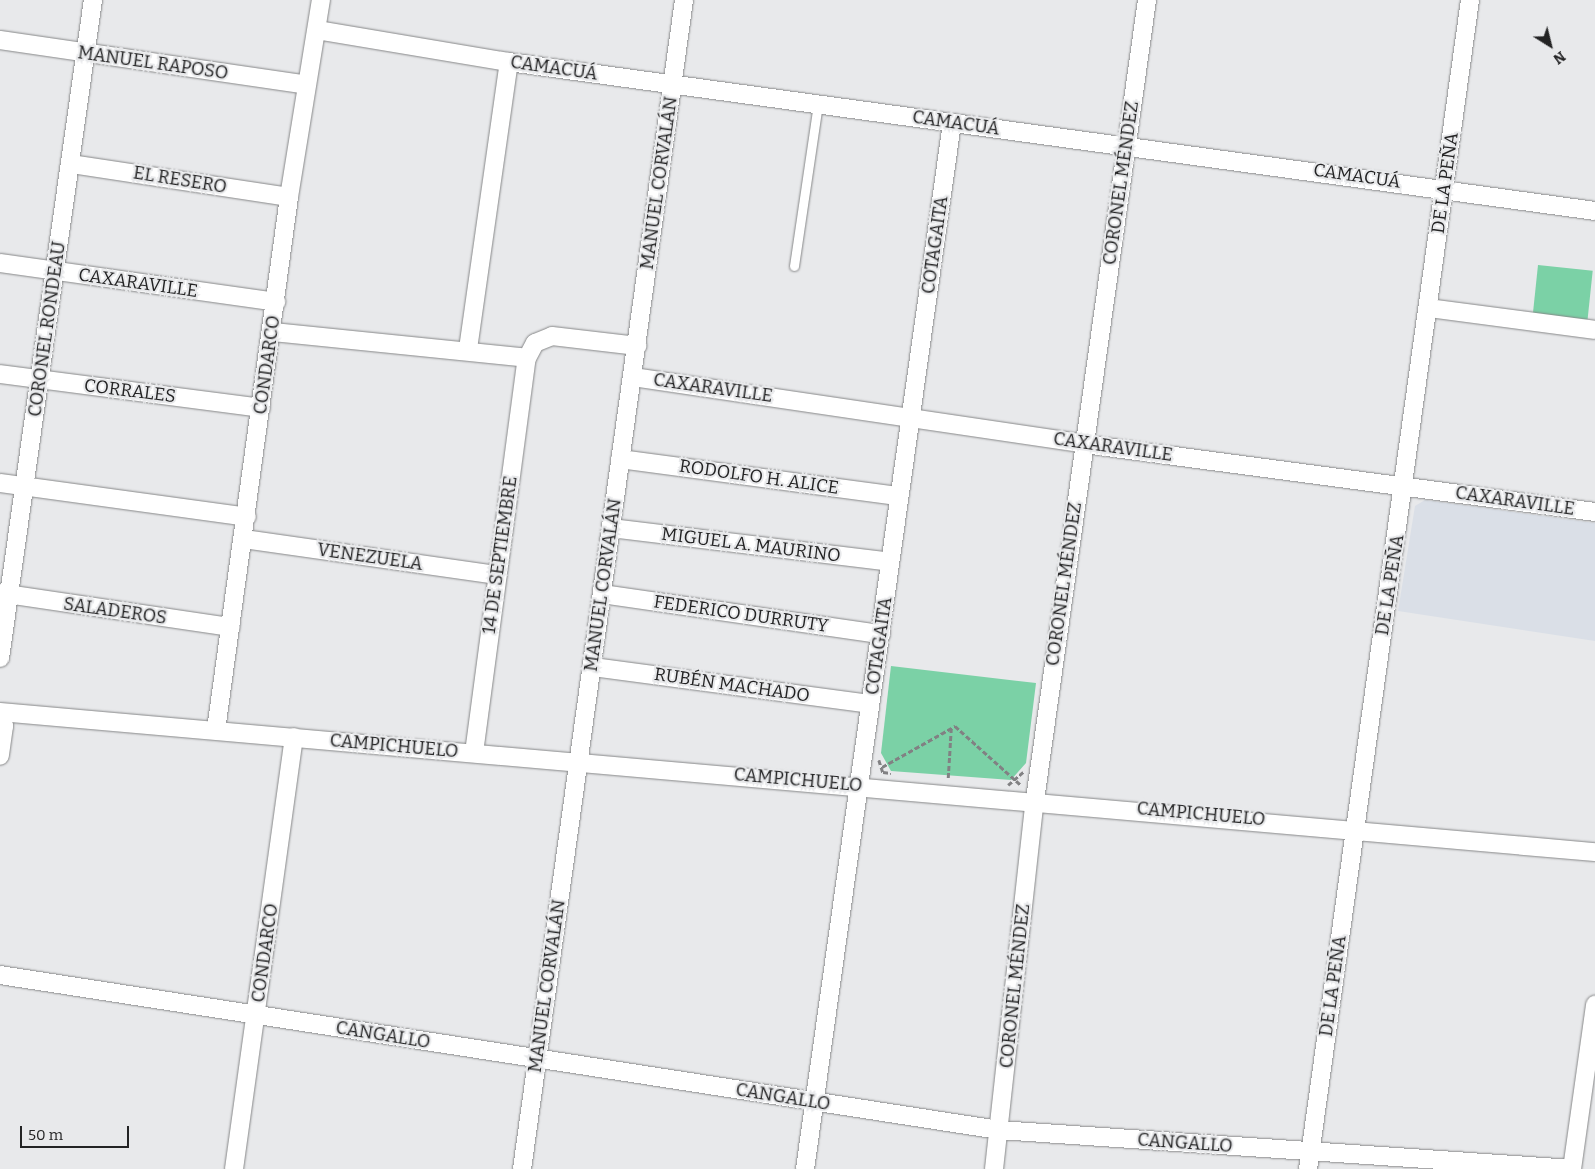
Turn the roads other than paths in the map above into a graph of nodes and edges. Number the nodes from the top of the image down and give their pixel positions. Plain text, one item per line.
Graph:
1 (93, 0) edge
2 (321, 0) edge
3 (684, 0) edge
4 (1147, 0) edge
5 (1470, 0) edge
6 (317, 30) junction
7 (0, 40) edge
8 (86, 53) junction
9 (508, 62) junction
10 (673, 83) junction
11 (307, 85) junction
12 (818, 104) junction
13 (952, 123) junction
14 (1127, 145) junction
15 (71, 164) junction
16 (1445, 188) junction
17 (289, 197) junction
18 (1595, 211) edge
19 (0, 263) edge
20 (794, 266) dead end
21 (56, 271) junction
22 (276, 302) junction
23 (1429, 308) junction
24 (1595, 330) edge
25 (273, 332) junction
26 (637, 346) junction
27 (468, 349) junction
28 (527, 358) junction
29 (0, 374) edge
30 (632, 377) junction
31 (40, 380) junction
32 (261, 408) junction
33 (911, 416) junction
34 (1084, 444) junction
35 (620, 459) junction
36 (0, 483) edge
37 (1405, 485) junction
38 (26, 487) junction
39 (898, 496) junction
40 (1595, 512) edge
41 (247, 517) junction
42 (611, 528) junction
43 (244, 539) junction
44 (890, 562) junction
45 (497, 575) junction
46 (5, 594) edge
47 (602, 594) junction
48 (231, 627) junction
49 (881, 634) junction
50 (0, 658) edge
51 (593, 667) junction
52 (870, 704) junction
53 (0, 712) edge
54 (216, 730) junction
55 (294, 738) junction
56 (474, 753) junction
57 (0, 756) edge
58 (577, 762) junction
59 (860, 786) junction
60 (1028, 799) junction
61 (1354, 827) junction
62 (1595, 852) edge
63 (0, 975) edge
64 (1595, 1005) edge
65 (257, 1016) junction
66 (538, 1058) junction
67 (814, 1102) junction
68 (999, 1130) junction
69 (1310, 1160) edge
70 (234, 1169) edge
71 (522, 1169) edge
72 (805, 1169) edge
73 (994, 1169) edge
74 (1572, 1169) edge

1 - 8 street, CORONEL RONDEAU
2 - 6 street, CONDARCO
3 - 10 street, MANUEL CORVALÁN
4 - 14 street, CORONEL MÉNDEZ
5 - 16 street, DE LA PEÑA
6 - 9 street, CAMACUÁ
6 - 11 street, CONDARCO
7 - 8 street, MANUEL RAPOSO
8 - 11 street, MANUEL RAPOSO
8 - 15 street, CORONEL RONDEAU
9 - 10 street, CAMACUÁ
9 - 27 street
10 - 12 street, CAMACUÁ
10 - 26 street, MANUEL CORVALÁN
11 - 17 street, CONDARCO
12 - 13 street, CAMACUÁ
12 - 20 lane
13 - 14 street, CAMACUÁ
13 - 33 street, COTAGAITA
14 - 16 street, CAMACUÁ
14 - 34 street, CORONEL MÉNDEZ
15 - 17 street, EL RESERO
15 - 21 street, CORONEL RONDEAU
16 - 18 street, CAMACUÁ
16 - 23 street, DE LA PEÑA
17 - 22 street, CONDARCO
19 - 21 street, CAXARAVILLE
21 - 22 street, CAXARAVILLE
21 - 31 street, CORONEL RONDEAU
22 - 25 street, CONDARCO
23 - 24 street
23 - 37 street, DE LA PEÑA
25 - 27 street
25 - 32 street, CONDARCO
26 - 28 street
26 - 30 street, MANUEL CORVALÁN
27 - 28 street
28 - 45 street, 14 DE SEPTIEMBRE
29 - 31 street, CORRALES
30 - 33 street, CAXARAVILLE
30 - 35 street, MANUEL CORVALÁN
31 - 32 street, CORRALES
31 - 38 street, CORONEL RONDEAU
32 - 41 street, CONDARCO
33 - 34 street, CAXARAVILLE
33 - 39 street, COTAGAITA
34 - 37 street, CAXARAVILLE
34 - 60 street, CORONEL MÉNDEZ
35 - 39 street, RODOLFO H. ALICE
35 - 42 street, MANUEL CORVALÁN
36 - 38 street
37 - 40 street, CAXARAVILLE
37 - 61 street, DE LA PEÑA
38 - 41 street
38 - 46 street, CORONEL RONDEAU
39 - 44 street, COTAGAITA
41 - 43 street, CONDARCO
42 - 44 street, MIGUEL A. MAURINO
42 - 47 street, MANUEL CORVALÁN
43 - 45 street, VENEZUELA
43 - 48 street, CONDARCO
44 - 49 street, COTAGAITA
45 - 56 street, 14 DE SEPTIEMBRE
46 - 48 street, SALADEROS
46 - 50 street, CORONEL RONDEAU
47 - 49 street, FEDERICO DURRUTY
47 - 51 street, MANUEL CORVALÁN
48 - 54 street, CONDARCO
49 - 52 street, COTAGAITA
51 - 52 street, RUBÉN MACHADO
51 - 58 street, MANUEL CORVALÁN
52 - 59 street, COTAGAITA
53 - 54 street, CAMPICHUELO
53 - 57 street
54 - 55 street, CAMPICHUELO
55 - 56 street, CAMPICHUELO
55 - 65 street, CONDARCO
56 - 58 street, CAMPICHUELO
58 - 59 street, CAMPICHUELO
58 - 66 street, MANUEL CORVALÁN
59 - 60 street, CAMPICHUELO
59 - 67 street, COTAGAITA
60 - 61 street, CAMPICHUELO
60 - 68 street, CORONEL MÉNDEZ
61 - 62 street, CAMPICHUELO
61 - 69 street, DE LA PEÑA
63 - 65 street, CANGALLO
64 - 74 street
65 - 66 street, CANGALLO
65 - 70 street, CONDARCO
66 - 67 street, CANGALLO
66 - 71 street, MANUEL CORVALÁN
67 - 68 street, CANGALLO
67 - 72 street, COTAGAITA
68 - 69 street, CANGALLO
68 - 73 street, CORONEL MÉNDEZ
69 - 74 street, CANGALLO

